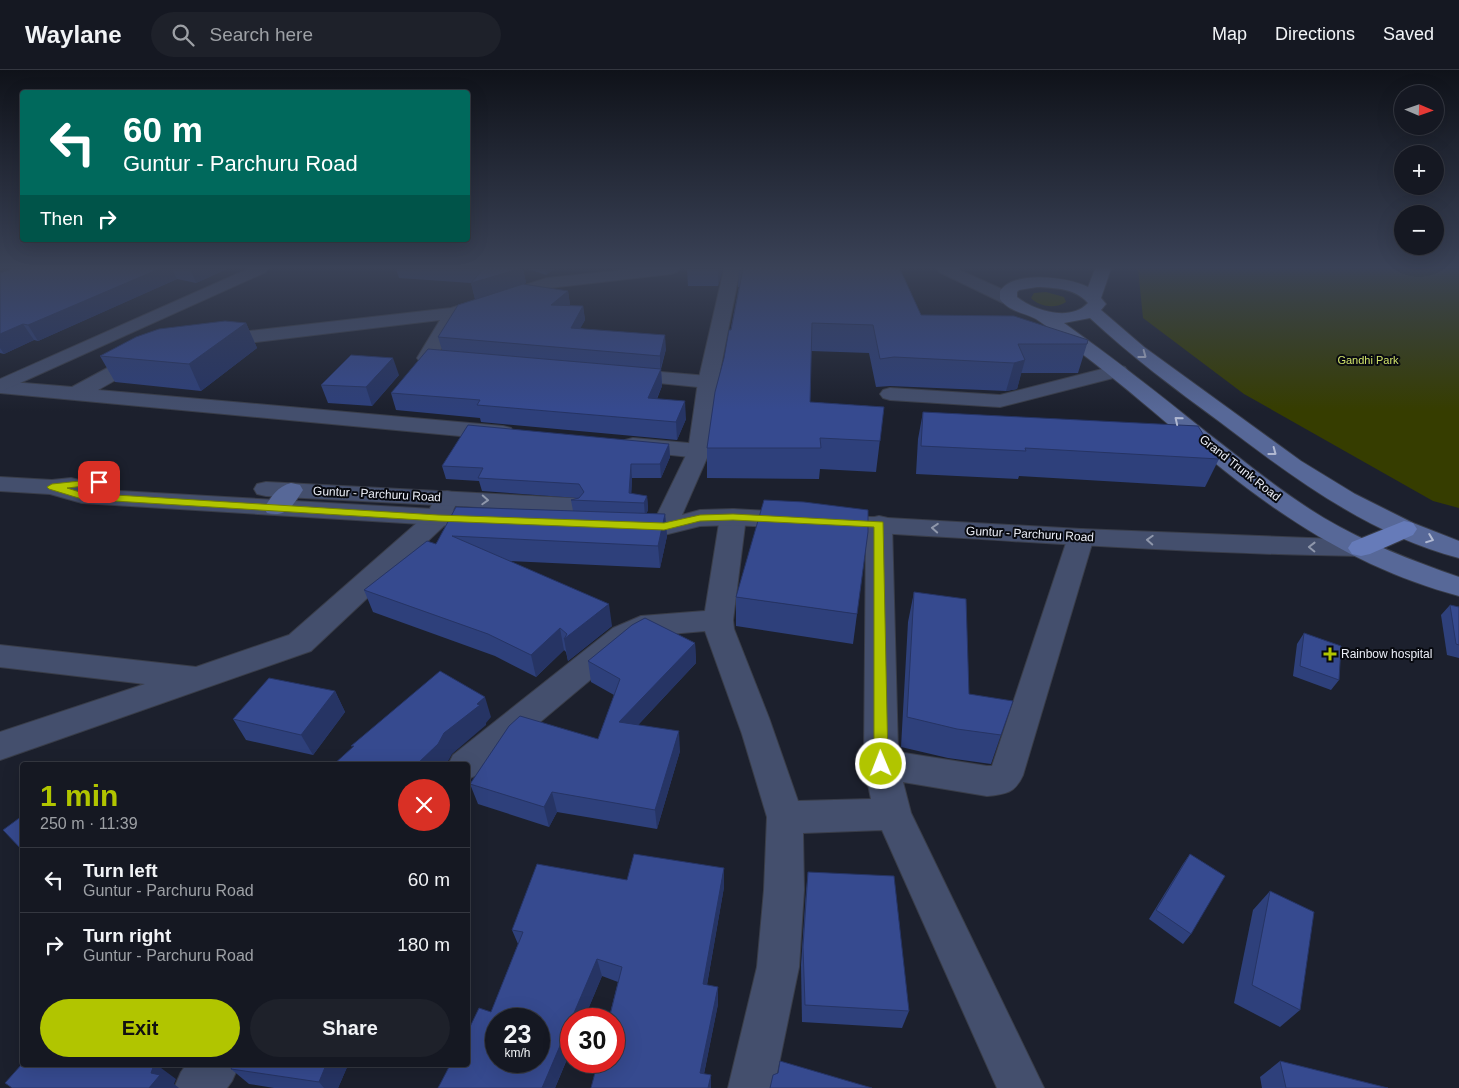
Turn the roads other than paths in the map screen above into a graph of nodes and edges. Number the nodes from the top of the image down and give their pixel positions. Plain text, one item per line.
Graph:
1 (154, 317) edge
2 (423, 317) edge
3 (451, 317) edge
4 (722, 317) edge
5 (1043, 317) edge
6 (1055, 317) edge
7 (1070, 317) edge
8 (1105, 317) edge
9 (198, 343) edge
10 (159, 350) edge
11 (475, 362) edge
12 (0, 368) edge
13 (1118, 371) junction
14 (611, 374) edge
15 (26, 375) junction
16 (708, 382) junction
17 (0, 386) edge
18 (75, 394) junction
19 (890, 394) dead end
20 (391, 400) edge
21 (373, 421) junction
22 (521, 435) edge
23 (610, 443) edge
24 (699, 451) junction
25 (0, 484) edge
26 (442, 508) junction
27 (733, 517) junction
28 (668, 519) junction
29 (879, 524) junction
30 (1404, 529) junction
31 (1081, 537) junction
32 (1361, 548) junction
33 (1459, 550) edge
34 (1459, 587) edge
35 (718, 620) junction
36 (0, 656) edge
37 (200, 678) junction
38 (0, 746) edge
39 (469, 762) edge
40 (881, 764) junction
41 (894, 814) junction
42 (785, 817) junction
43 (214, 1067) edge
44 (197, 1088) edge
45 (751, 1088) edge
46 (1020, 1088) edge

1 - 15 street
2 - 9 street
3 - 11 street
4 - 16 street
5 - 13 main road, Grand Trunk Road
6 - 7 main road
8 -> 30 main road
10 - 18 street
12 - 15 street
13 - 19 street
32 -> 13 main road, Grand Trunk Road
14 - 16 street
15 - 17 street
16 - 24 street
17 - 18 street
18 - 21 street
20 - 21 street
21 - 22 street
23 - 24 street
24 - 28 street
25 - 26 street, Guntur - Parchuru Road
26 - 28 street, Guntur - Parchuru Road
26 - 37 street
27 - 28 street, Guntur - Parchuru Road
27 - 29 street, Guntur - Parchuru Road
27 - 35 street
31 -> 29 street, Guntur - Parchuru Road
29 - 40 street
30 - 32 main road
30 -> 33 main road
32 -> 31 street, Guntur - Parchuru Road
31 - 40 street
32 - 34 main road, Grand Trunk Road
35 - 39 street
35 - 42 street
36 - 37 street
37 - 38 street
40 - 41 street
41 - 42 street
41 - 46 street
42 - 45 street
43 - 44 street

